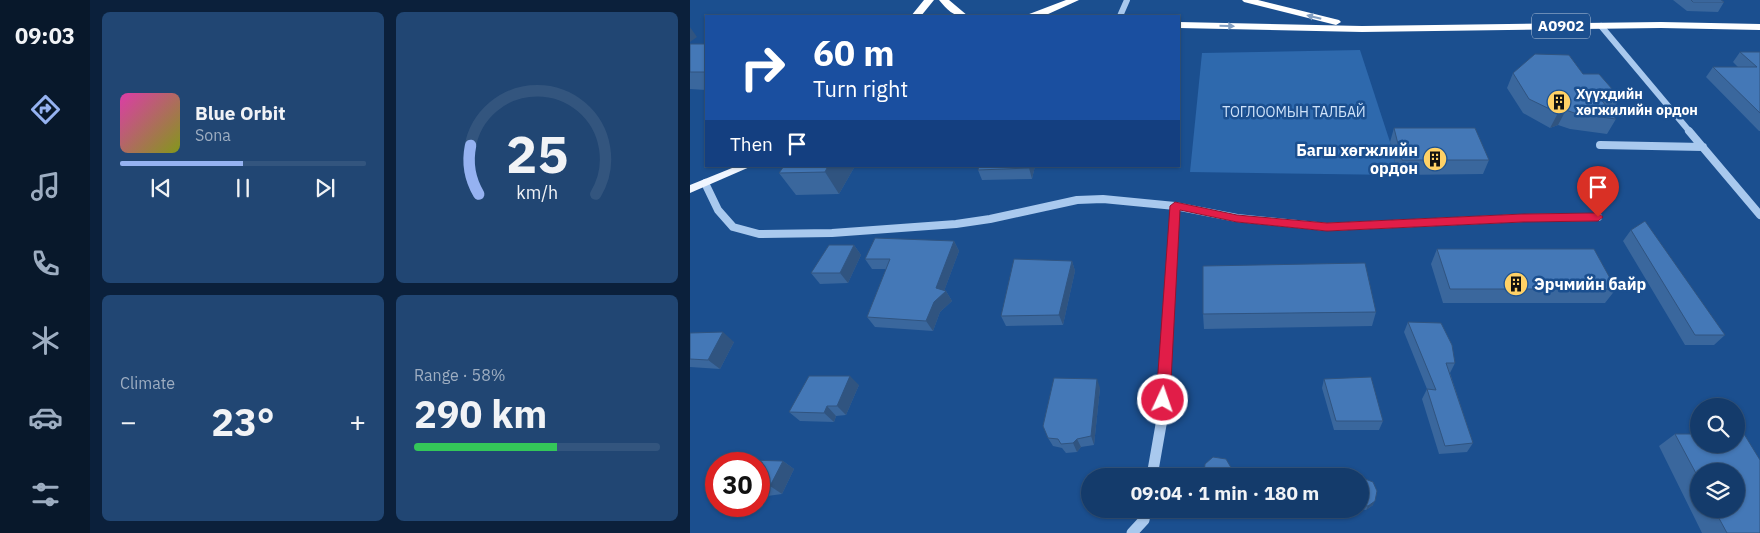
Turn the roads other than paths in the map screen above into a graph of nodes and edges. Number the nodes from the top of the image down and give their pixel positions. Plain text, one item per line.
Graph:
1 (929, 0) edge
2 (944, 0) edge
3 (1074, 0) edge
4 (1126, 0) edge
5 (1247, 0) edge
6 (917, 15) edge
7 (962, 15) edge
8 (1034, 15) edge
9 (1120, 15) edge
10 (1180, 26) edge
11 (1600, 26) junction
12 (1760, 27) edge
13 (1362, 29) junction
14 (1600, 145) dead end
15 (1703, 147) junction
16 (744, 167) edge
17 (704, 183) junction
18 (690, 189) edge
19 (1175, 206) junction
20 (1760, 215) edge
21 (1598, 217) dead end
22 (1153, 468) edge
23 (1144, 518) edge
24 (1132, 533) edge

1 - 6 highway
2 - 7 highway
3 - 8 highway
4 - 9 street
13 -> 5 highway, A0902
10 -> 13 highway, A0902
11 - 12 highway, A0902
11 - 13 highway, A0902
11 - 15 street
14 - 15 street
15 - 20 street
16 - 17 main road
17 - 18 main road
17 - 19 street
19 - 21 street
19 - 22 street
23 - 24 street

